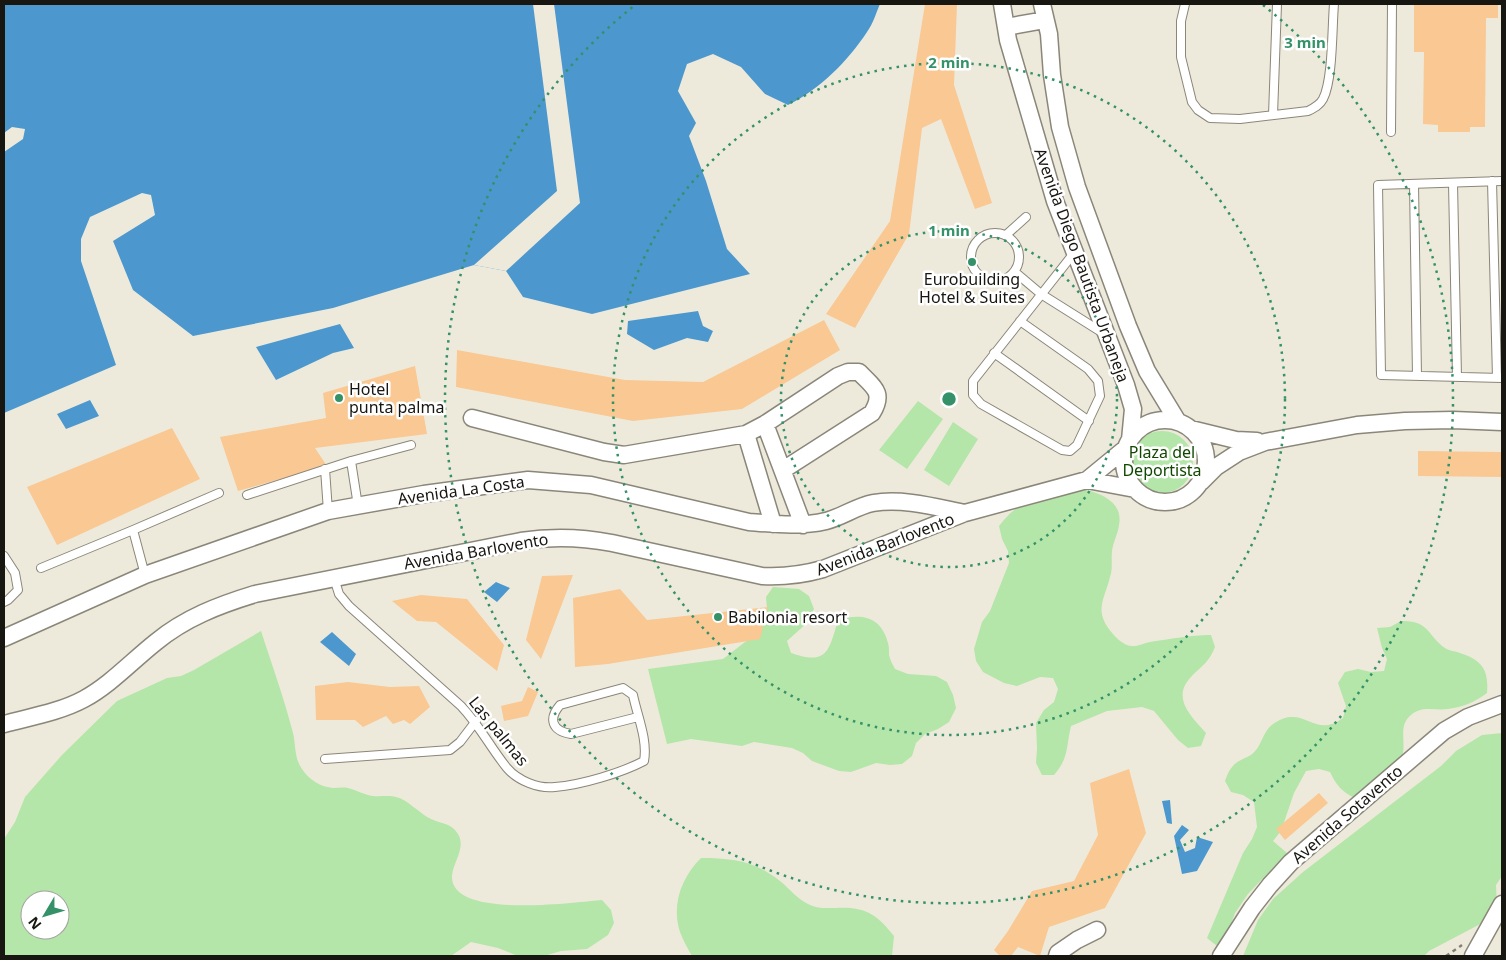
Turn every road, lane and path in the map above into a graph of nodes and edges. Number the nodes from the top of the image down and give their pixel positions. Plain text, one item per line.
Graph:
1 (1002, 4) edge
2 (1042, 4) edge
3 (1185, 4) edge
4 (1277, 4) edge
5 (1334, 4) edge
6 (1392, 4) edge
7 (1045, 20) junction
8 (1006, 27) junction
9 (1273, 115) junction
10 (1391, 132) dead end
11 (1492, 181) junction
12 (1502, 181) edge
13 (1453, 182) junction
14 (1414, 184) junction
15 (1026, 217) dead end
16 (1006, 235) junction
17 (1074, 253) junction
18 (1015, 272) junction
19 (1040, 294) junction
20 (1020, 321) junction
21 (1106, 336) junction
22 (994, 353) junction
23 (1417, 376) junction
24 (1457, 377) junction
25 (1500, 378) edge
26 (472, 418) dead end
27 (1088, 421) junction
28 (765, 424) junction
29 (1501, 424) edge
30 (1184, 425) junction
31 (746, 434) junction
32 (1265, 442) junction
33 (1128, 444) junction
34 (411, 445) dead end
35 (351, 460) junction
36 (325, 469) junction
37 (783, 470) junction
38 (1087, 480) junction
39 (1201, 482) junction
40 (1135, 489) junction
41 (219, 493) dead end
42 (247, 495) dead end
43 (358, 506) junction
44 (328, 511) junction
45 (965, 512) junction
46 (774, 524) junction
47 (803, 525) junction
48 (132, 530) junction
49 (4, 556) edge
50 (41, 568) dead end
51 (145, 575) junction
52 (334, 578) junction
53 (4, 602) edge
54 (4, 638) edge
55 (1502, 704) edge
56 (638, 717) junction
57 (476, 722) junction
58 (4, 724) edge
59 (325, 759) dead end
60 (1502, 904) edge
61 (1097, 930) dead end
62 (1057, 956) edge
63 (1221, 956) edge
64 (1473, 956) edge

1 - 8 street, Avenida Diego Bautista Urbaneja
2 - 7 street, Avenida Diego Bautista Urbaneja
3 - 9 lane
4 - 9 lane
5 - 9 lane
6 - 10 lane
7 - 8 street
7 - 30 street, Avenida Diego Bautista Urbaneja
8 - 17 street, Avenida Diego Bautista Urbaneja
11 - 12 lane
11 - 13 lane
11 - 25 lane
13 - 14 lane
13 - 24 lane
14 - 23 lane
14 - 23 lane
15 - 16 lane
16 - 18 lane
16 - 18 lane
17 - 19 lane
17 - 21 street, Avenida Diego Bautista Urbaneja
18 - 19 lane
19 - 20 lane
19 - 21 lane
20 - 22 lane
20 - 27 lane
21 - 33 street, Avenida Diego Bautista Urbaneja
22 - 27 lane
22 - 27 lane
23 - 24 lane
24 - 25 lane
26 - 31 street
28 - 31 street
28 - 37 street
28 - 37 street
29 - 32 street
30 - 32 street
30 - 33 street
30 - 39 street
31 - 46 street
32 - 39 street
33 - 38 street, Avenida Barlovento
33 - 40 street
34 - 35 lane
35 - 36 lane
35 - 43 lane
36 - 42 lane
36 - 44 lane
37 - 47 street
38 - 40 street, Avenida Barlovento
38 - 45 street, Avenida Barlovento
39 - 40 street
41 - 48 lane
43 - 44 street, Avenida La Costa
43 - 46 street, Avenida La Costa
44 - 51 street, Avenida La Costa
45 - 47 street, Avenida La Costa
45 - 52 street, Avenida Barlovento
46 - 47 street, Avenida La Costa
48 - 50 lane
48 - 51 lane
49 - 53 lane
51 - 54 street, Avenida La Costa
52 - 57 lane, Las palmas
52 - 58 street, Avenida Barlovento
55 - 63 street, Avenida Sotavento
56 - 56 lane, Las palmas
56 - 57 lane, Las palmas
57 - 59 lane
60 - 64 street
61 - 62 street

